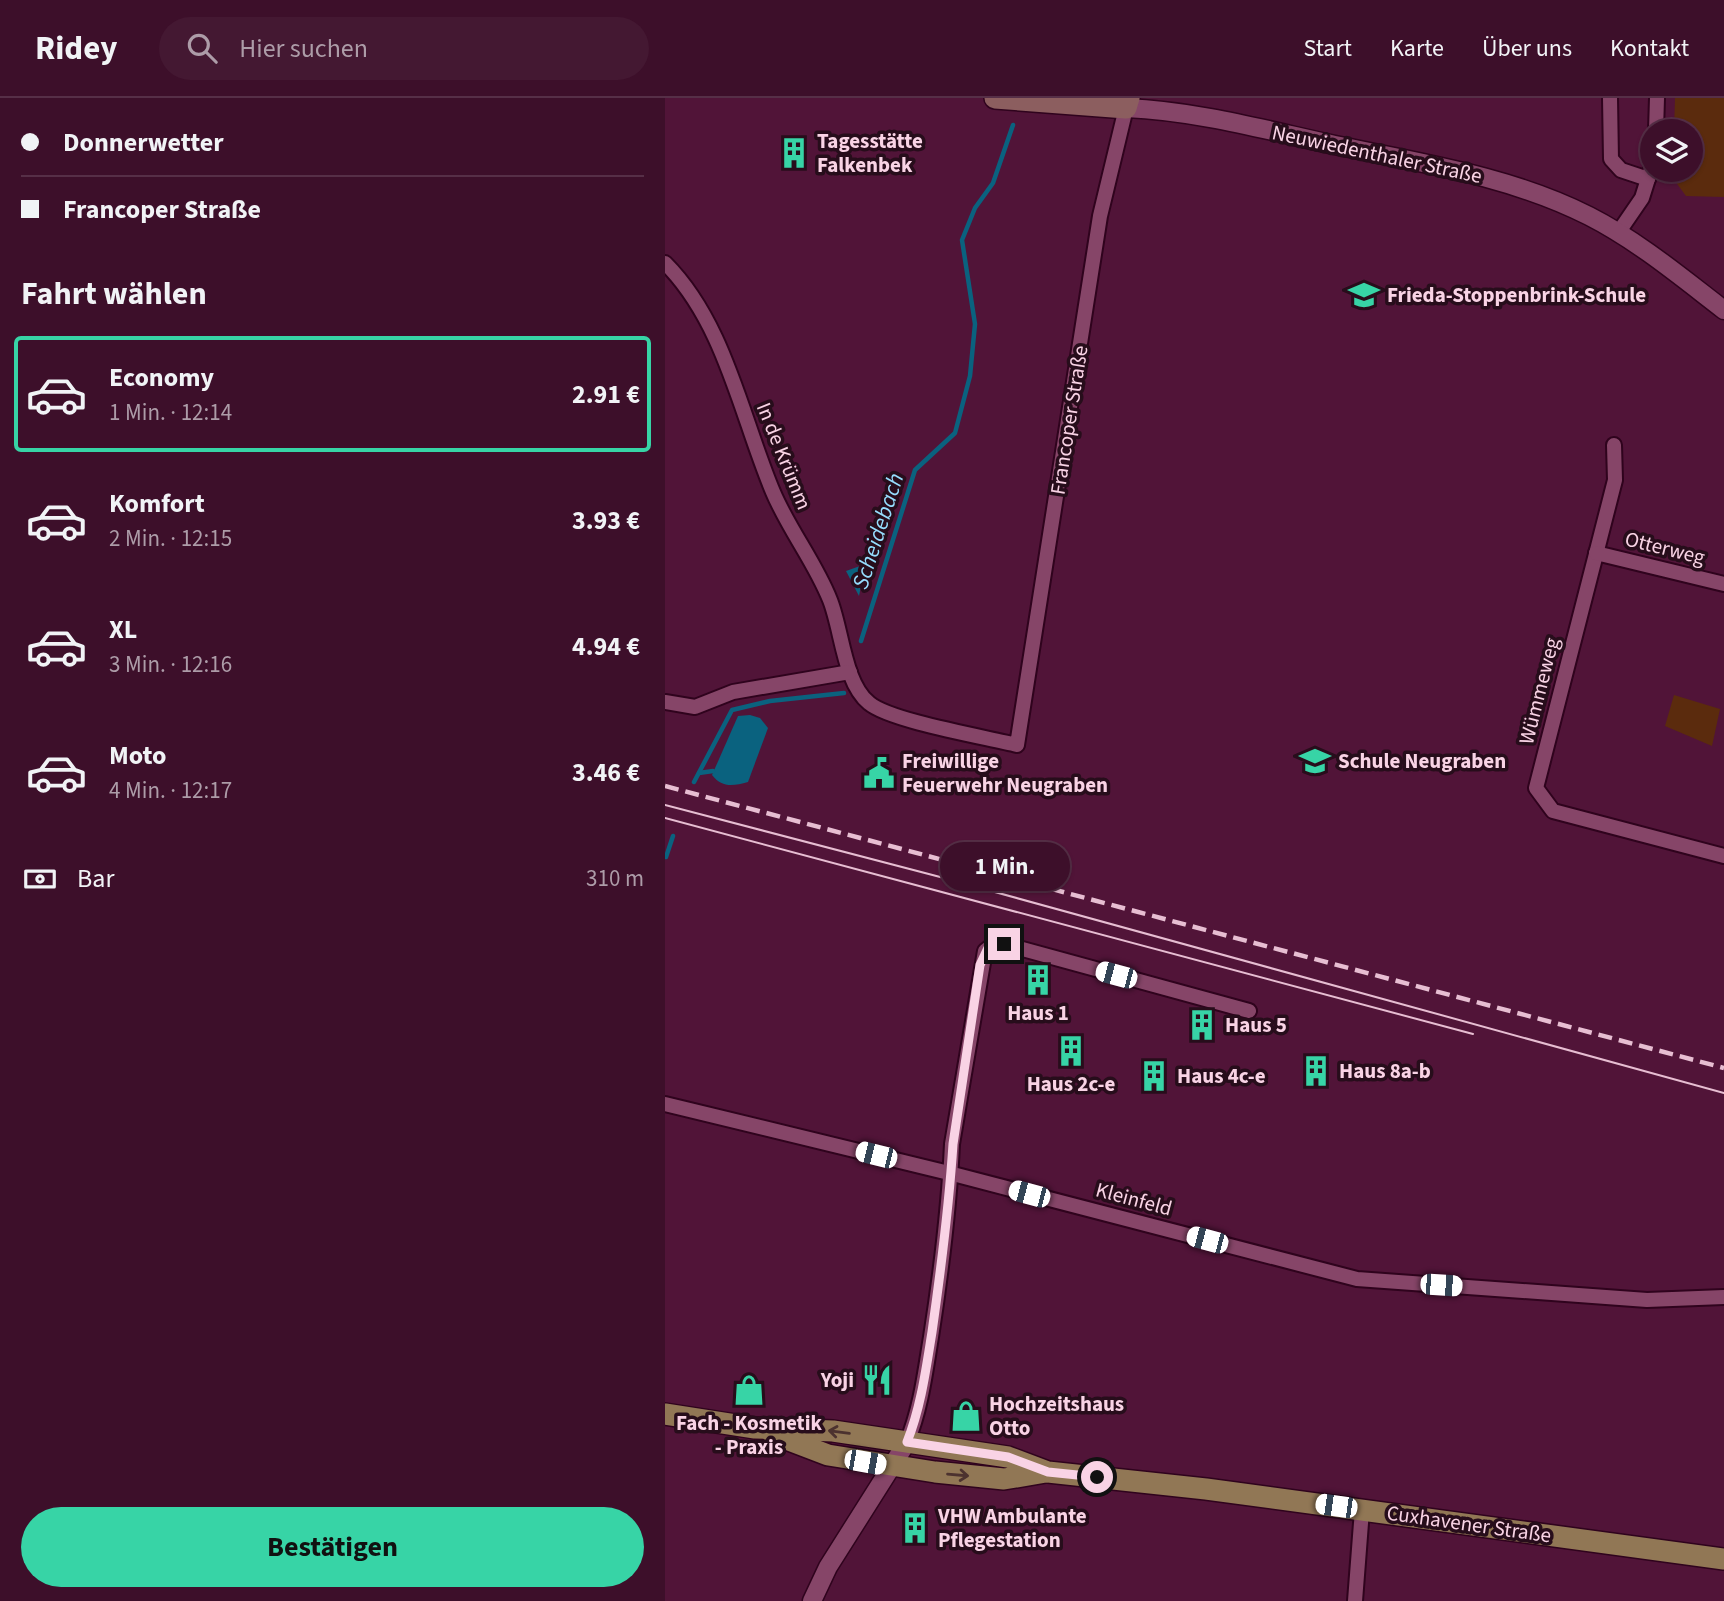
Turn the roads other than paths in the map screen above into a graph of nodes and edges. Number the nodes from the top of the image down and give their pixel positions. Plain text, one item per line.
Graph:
1 (995, 98) edge
2 (1610, 98) edge
3 (1657, 98) edge
4 (1128, 103) edge
5 (1657, 119) edge
6 (1640, 172) edge
7 (1647, 182) edge
8 (1618, 233) junction
9 (665, 263) edge
10 (1724, 310) edge
11 (1614, 445) dead end
12 (1596, 553) junction
13 (1724, 584) edge
14 (850, 672) junction
15 (665, 702) edge
16 (1017, 745) joint
17 (1724, 856) edge
18 (1249, 1011) dead end
19 (665, 1104) edge
20 (953, 1174) junction
21 (1724, 1297) edge
22 (665, 1414) edge
23 (755, 1428) junction
24 (907, 1442) junction
25 (891, 1466) junction
26 (1048, 1472) junction
27 (1362, 1510) junction
28 (1724, 1559) edge
29 (812, 1601) edge
30 (1356, 1601) edge

1 - 4 main road, Neuwiedenthaler Straße
2 - 6 street
3 - 5 street
4 - 8 street, Neuwiedenthaler Straße
4 - 16 street, Francoper Straße
7 - 8 street
8 - 10 street, Neuwiedenthaler Straße
9 - 14 street, In de Krümm
11 - 12 street, Wümmeweg
12 - 13 street, Otterweg
12 - 17 street, Wümmeweg
14 - 15 street
14 - 16 street, In de Krümm
18 - 20 street
19 - 20 street, Kleinfeld
20 - 21 street, Kleinfeld
20 - 24 street
22 - 23 main road, Cuxhavener Straße
24 -> 23 main road, Cuxhavener Straße
23 - 25 main road, Cuxhavener Straße
24 - 25 street
24 - 26 main road, Cuxhavener Straße
25 -> 26 main road, Cuxhavener Straße
25 - 29 street
26 - 27 main road, Cuxhavener Straße
27 - 28 main road, Cuxhavener Straße
27 - 30 street

